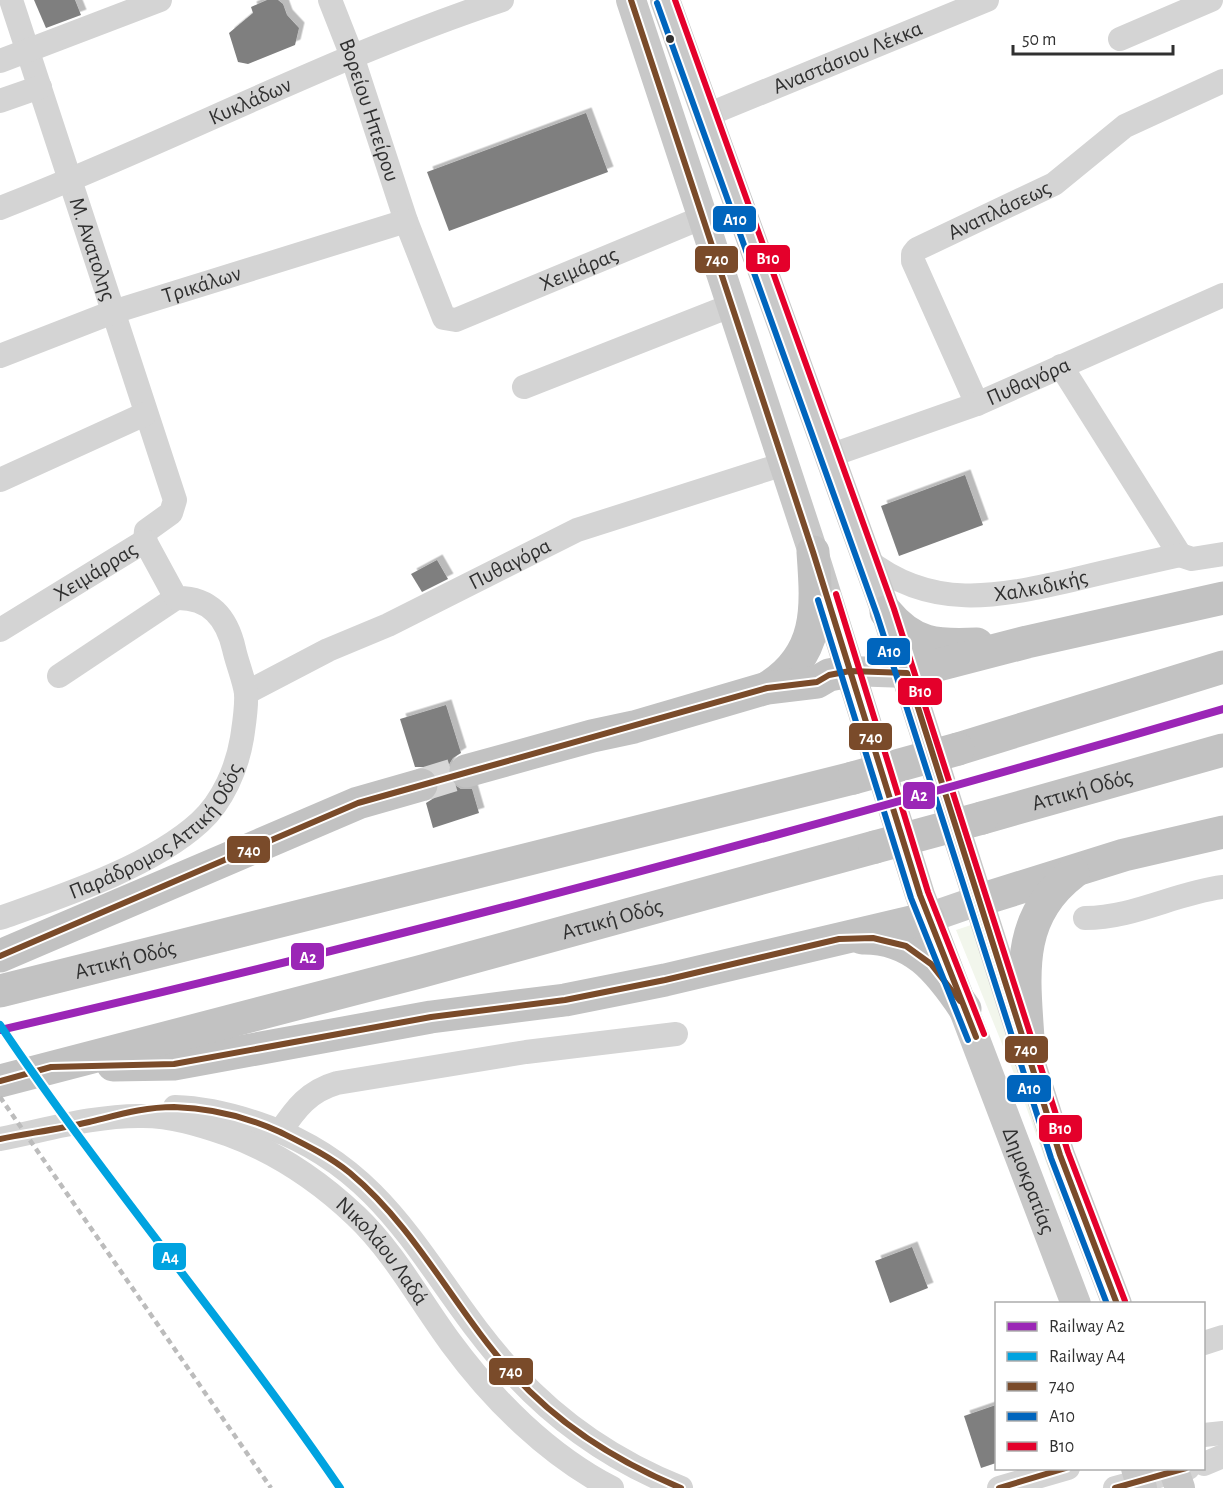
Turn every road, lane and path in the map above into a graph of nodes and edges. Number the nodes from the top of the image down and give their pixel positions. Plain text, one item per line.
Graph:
1 (11, 0) edge
2 (160, 0) edge
3 (330, 0) edge
4 (502, 0) edge
5 (631, 0) edge
6 (665, 0) edge
7 (987, 0) edge
8 (1211, 0) edge
9 (1120, 39) dead end
10 (27, 51) junction
11 (352, 56) junction
12 (0, 61) edge
13 (1223, 81) edge
14 (40, 87) junction
15 (0, 101) edge
16 (707, 115) junction
17 (72, 180) junction
18 (0, 208) edge
19 (701, 218) junction
20 (406, 221) junction
21 (1223, 295) edge
22 (730, 306) junction
23 (113, 312) junction
24 (456, 320) joint
25 (0, 356) edge
26 (1061, 366) junction
27 (524, 387) dead end
28 (977, 404) junction
29 (145, 414) junction
30 (829, 456) junction
31 (784, 464) junction
32 (0, 480) edge
33 (175, 500) joint
34 (145, 542) junction
35 (813, 552) junction
36 (1180, 555) junction
37 (1223, 555) edge
38 (866, 559) junction
39 (176, 598) junction
40 (1223, 598) edge
41 (886, 612) junction
42 (0, 630) edge
43 (1027, 642) junction
44 (1223, 667) edge
45 (850, 670) junction
46 (907, 673) junction
47 (59, 676) dead end
48 (767, 688) junction
49 (246, 693) junction
50 (1223, 750) edge
51 (466, 771) tunnel mouth
52 (420, 785) tunnel mouth
53 (1223, 832) edge
54 (1079, 868) junction
55 (1223, 887) edge
56 (980, 900) junction
57 (0, 918) edge
58 (928, 918) junction
59 (1085, 918) dead end
60 (839, 939) junction
61 (0, 956) edge
62 (0, 991) edge
63 (965, 1009) junction
64 (676, 1034) dead end
65 (1029, 1056) junction
66 (51, 1067) junction
67 (0, 1081) edge
68 (94, 1121) junction
69 (280, 1132) junction
70 (0, 1140) edge
71 (1076, 1302) edge
72 (1116, 1302) edge
73 (1223, 1337) edge
74 (1205, 1342) edge
75 (1223, 1433) edge
76 (1205, 1435) edge
77 (1223, 1456) edge
78 (1205, 1463) edge
79 (1061, 1470) edge
80 (1179, 1474) edge
81 (1133, 1481) edge
82 (612, 1488) edge
83 (681, 1488) edge
84 (999, 1488) edge

1 - 10 street, Μ. Ανατολης
2 - 10 street
3 - 11 street, Βορείου Ηπείρου
4 - 11 street, Κυκλάδων
5 - 19 main road, Δημοκρατίας
6 - 16 main road, Δημοκρατίας
7 - 16 street, Αναστάσιου Λέκκα
8 - 9 street
10 - 12 street
10 - 14 street, Μ. Ανατολης
11 - 17 street, Κυκλάδων
11 - 20 street, Βορείου Ηπείρου
13 - 28 street, Αναπλάσεως
14 - 15 street
14 - 17 street, Μ. Ανατολης
16 - 30 main road, Δημοκρατίας
17 - 18 street, Κυκλάδων
17 - 23 street, Μ. Ανατολης
19 - 22 main road, Δημοκρατίας
19 - 24 street, Χειμάρας
20 - 23 street, Τρικάλων
20 - 24 street, Βορείου Ηπείρου
21 - 26 street, Πυθαγόρα
22 - 27 street
22 - 31 main road, Δημοκρατίας
23 - 25 street, Τρικάλων
23 - 29 street, Μ. Ανατολης
26 - 28 street, Πυθαγόρα
26 - 36 street
28 - 30 street, Πυθαγόρα
29 - 32 street
29 - 33 street, Μ. Ανατολης
30 - 38 main road, Δημοκρατίας
31 - 35 main road, Δημοκρατίας
31 - 49 street, Πυθαγόρα
33 - 34 street, Χειμάρρας
34 - 39 street
34 - 42 street, Χειμάρρας
35 - 45 main road, Δημοκρατίας
35 - 48 highway
36 - 37 street, Χαλκιδικής
36 - 38 street, Χαλκιδικής
38 - 41 main road, Δημοκρατίας
39 - 47 street
39 - 49 street, Παράδρομος Αττική Οδός
40 - 43 highway
41 - 43 highway
41 - 46 main road, Δημοκρατίας
43 - 46 highway
44 - 62 highway, Αττική Οδός, bridge
45 - 46 main road
45 - 48 highway
45 - 58 main road, Δημοκρατίας
46 - 56 main road, Δημοκρατίας
48 - 51 highway
49 - 57 street, Παράδρομος Αττική Οδός
50 - 66 highway, Αττική Οδός, bridge
52 - 61 highway
53 - 54 highway
54 - 56 highway
54 - 65 highway
55 - 59 street
56 - 58 main road
56 - 65 main road, Δημοκρατίας
58 - 60 highway
58 - 63 main road, Δημοκρατίας
60 - 63 highway
60 - 66 highway
63 - 71 main road, Δημοκρατίας
64 - 69 street
65 - 72 main road, Δημοκρατίας
66 - 67 highway, Αττική Οδός
68 - 69 street, Νικολάου Λαδά
68 - 70 street, Νικολάου Λαδά
68 - 82 street, Νικολάου Λαδά
69 - 83 street, Νικολάου Λαδά
73 - 74 street
75 - 76 street
77 - 78 street
79 - 84 street
80 - 81 street

